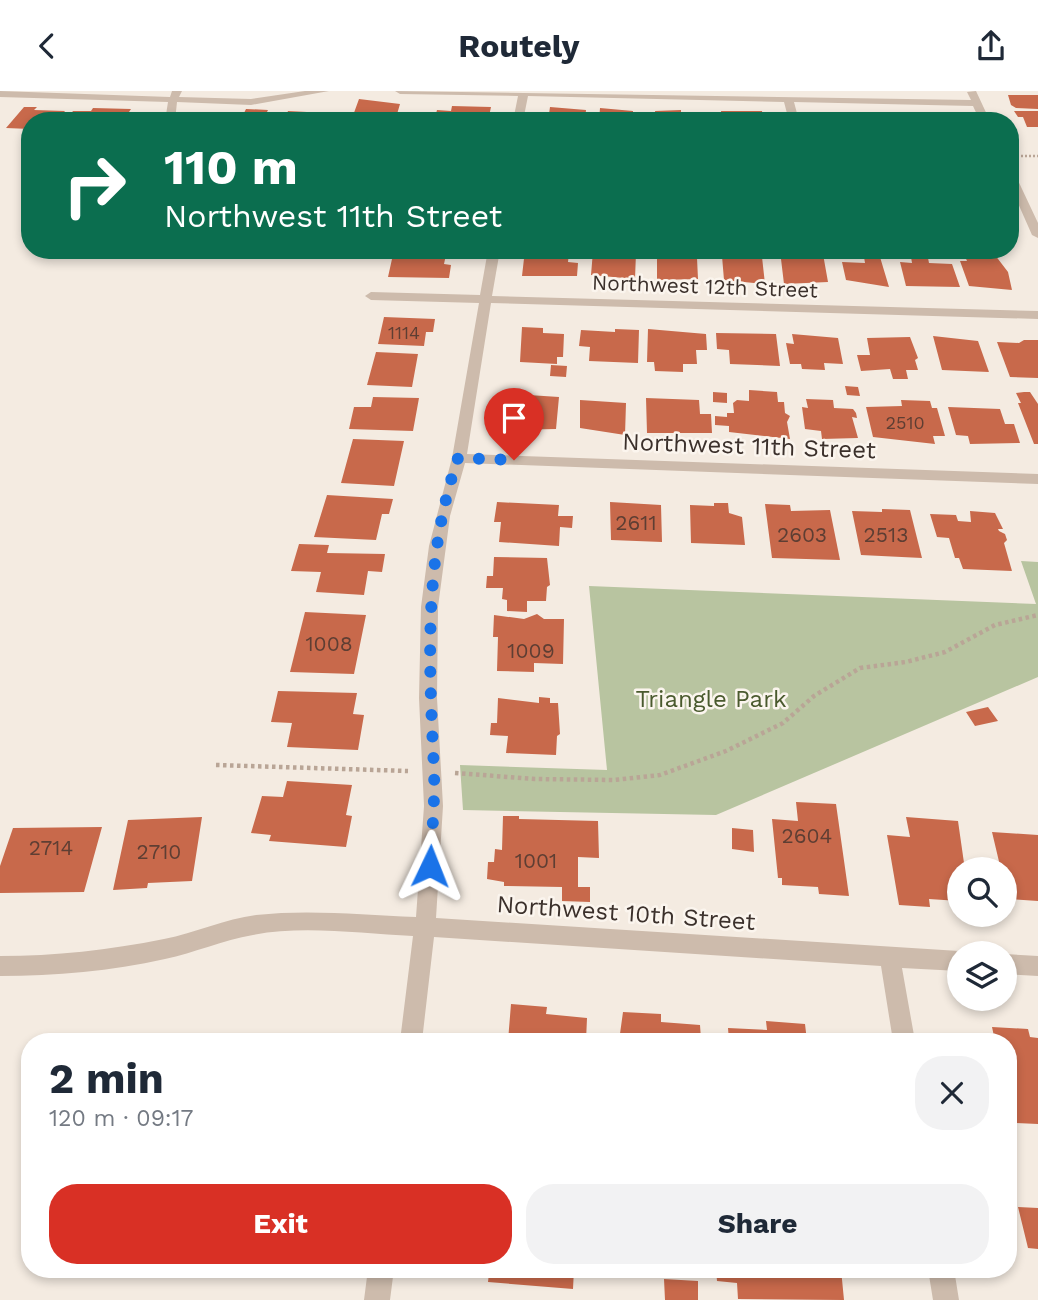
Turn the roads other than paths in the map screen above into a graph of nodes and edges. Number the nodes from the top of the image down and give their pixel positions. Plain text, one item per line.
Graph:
1 (324, 91) edge
2 (400, 91) edge
3 (971, 91) edge
4 (523, 92) edge
5 (0, 94) edge
6 (175, 95) edge
7 (788, 99) junction
8 (977, 103) junction
9 (520, 112) edge
10 (792, 112) edge
11 (981, 112) edge
12 (1019, 194) edge
13 (1038, 235) edge
14 (493, 259) edge
15 (371, 296) dead end
16 (486, 298) junction
17 (1038, 315) edge
18 (458, 458) junction
19 (1038, 479) edge
20 (425, 927) junction
21 (890, 957) junction
22 (947, 960) edge
23 (1017, 965) edge
24 (0, 966) edge
25 (1038, 966) edge
26 (412, 1033) edge
27 (903, 1033) edge
28 (380, 1278) edge
29 (942, 1278) edge
30 (377, 1300) edge
31 (946, 1300) edge

1 - 6 street
2 - 4 street
3 - 8 street
4 - 7 street
4 - 9 street
5 - 6 street
7 - 8 street
7 - 10 street
8 - 11 street
12 - 13 street
14 - 16 street
15 - 16 street, Northwest 12th Street
16 - 17 street, Northwest 12th Street
16 - 18 street
18 - 19 street, Northwest 11th Street
18 - 20 street
20 - 21 street, Northwest 10th Street
20 - 24 street, Northwest 10th Street
20 - 26 street
21 - 22 street, Northwest 10th Street
21 - 27 street
23 - 25 street
28 - 30 street
29 - 31 street

